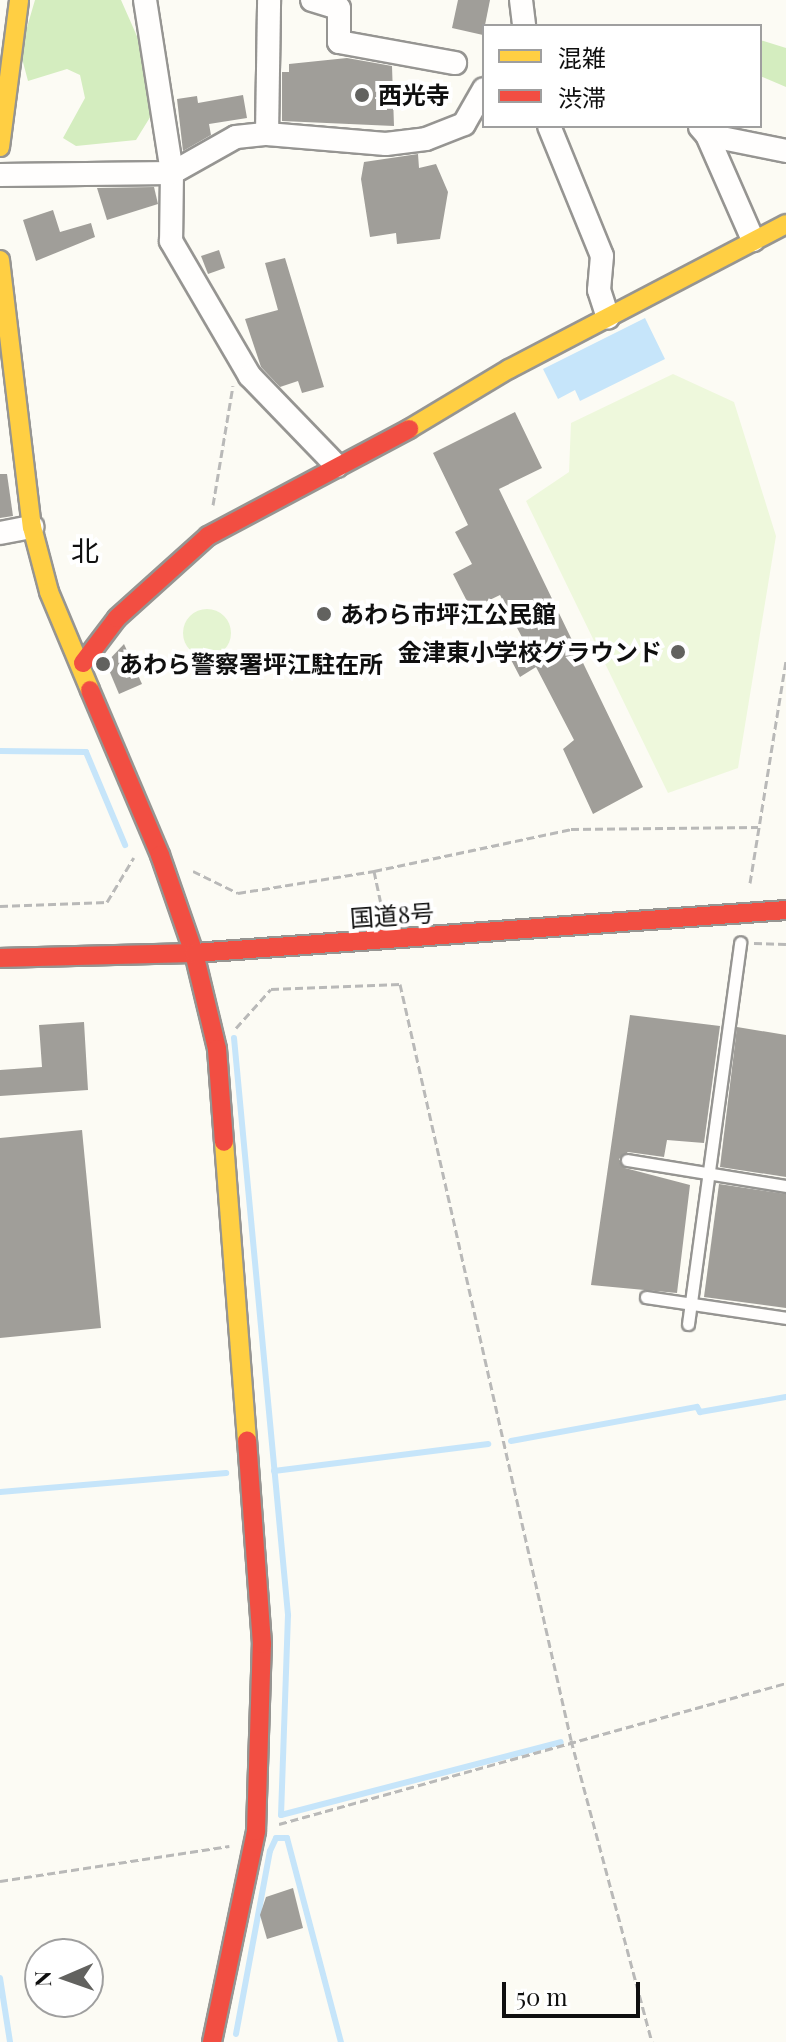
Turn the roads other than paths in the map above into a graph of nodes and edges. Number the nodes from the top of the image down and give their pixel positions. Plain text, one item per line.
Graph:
1 (17, 0) edge
2 (145, 0) edge
3 (269, 0) edge
4 (312, 0) edge
5 (521, 0) edge
6 (340, 4) edge
7 (525, 24) edge
8 (455, 63) dead end
9 (482, 92) edge
10 (3, 96) edge
11 (550, 128) edge
12 (703, 130) edge
13 (267, 134) junction
14 (0, 147) edge
15 (786, 151) edge
16 (172, 173) junction
17 (0, 175) edge
18 (786, 224) edge
19 (753, 240) junction
20 (0, 260) edge
21 (608, 318) junction
22 (337, 466) junction
23 (32, 527) junction
24 (0, 533) edge
25 (83, 663) junction
26 (786, 910) edge
27 (740, 943) dead end
28 (194, 953) junction
29 (0, 958) edge
30 (627, 1160) dead end
31 (705, 1174) junction
32 (786, 1186) edge
33 (646, 1297) dead end
34 (691, 1307) junction
35 (786, 1318) edge
36 (688, 1324) dead end
37 (212, 2042) edge

1 - 10 main road
2 - 16 street
3 - 13 street
4 - 6 street
5 - 7 street
6 - 8 street
9 - 13 street
10 - 14 main road
11 - 21 street
12 - 15 street
12 - 19 street
13 - 16 street
16 - 17 street
16 - 22 street
18 - 19 main road
19 - 21 main road
20 - 23 main road
21 - 22 main road
22 - 25 main road
23 - 24 street
23 - 25 main road
25 - 28 main road
26 - 28 main road, 国道8号
27 - 31 lane
28 - 29 main road, 国道8号
28 - 37 main road
30 - 31 lane
31 - 32 lane
31 - 34 lane
33 - 34 lane
34 - 35 lane
34 - 36 lane

